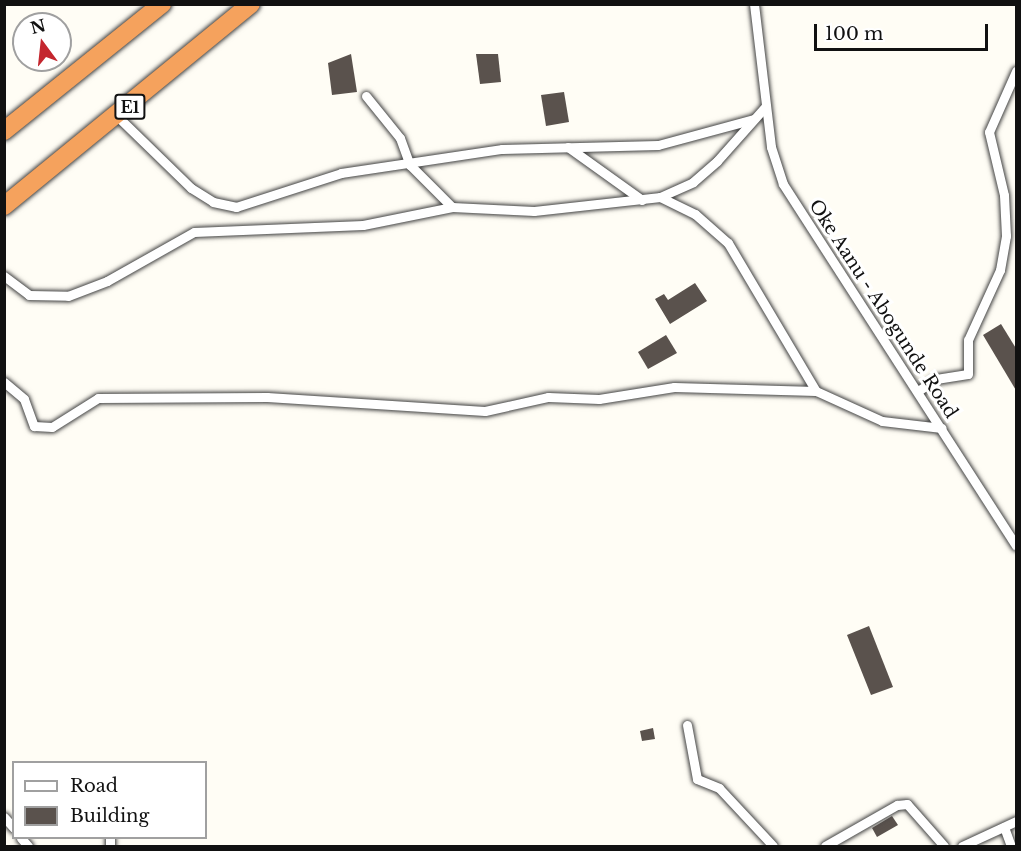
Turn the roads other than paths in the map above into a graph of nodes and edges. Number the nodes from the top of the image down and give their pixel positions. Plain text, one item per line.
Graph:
1 (162, 4) edge
2 (251, 4) edge
3 (754, 4) edge
4 (1017, 71) edge
5 (366, 96) dead end
6 (765, 107) junction
7 (118, 117) junction
8 (758, 118) junction
9 (4, 131) edge
10 (568, 147) junction
11 (409, 162) junction
12 (660, 197) junction
13 (642, 200) junction
14 (4, 206) edge
15 (452, 207) junction
16 (4, 276) edge
17 (4, 382) edge
18 (816, 391) junction
19 (918, 392) junction
20 (942, 428) junction
21 (1017, 545) edge
22 (687, 726) dead end
23 (1017, 821) edge
24 (1004, 827) junction
25 (773, 846) edge
26 (825, 846) edge
27 (944, 846) edge
28 (962, 846) edge
29 (1011, 846) edge

1 - 9 highway
2 - 7 highway, E1
3 - 6 street, Oke Aanu - Abogunde Road
4 - 19 street
5 - 11 street
6 - 8 street
6 - 19 street, Oke Aanu - Abogunde Road
7 - 11 street
7 - 14 highway, E1
8 - 10 street
8 - 12 street
10 - 11 street
10 - 13 street
11 - 15 street
12 - 13 street
12 - 18 street
13 - 15 street
15 - 16 street
17 - 18 street
18 - 20 street
19 - 20 street, Oke Aanu - Abogunde Road
20 - 21 street, Oke Aanu - Abogunde Road
22 - 25 street
23 - 24 street
24 - 28 street
24 - 29 street
26 - 27 street

